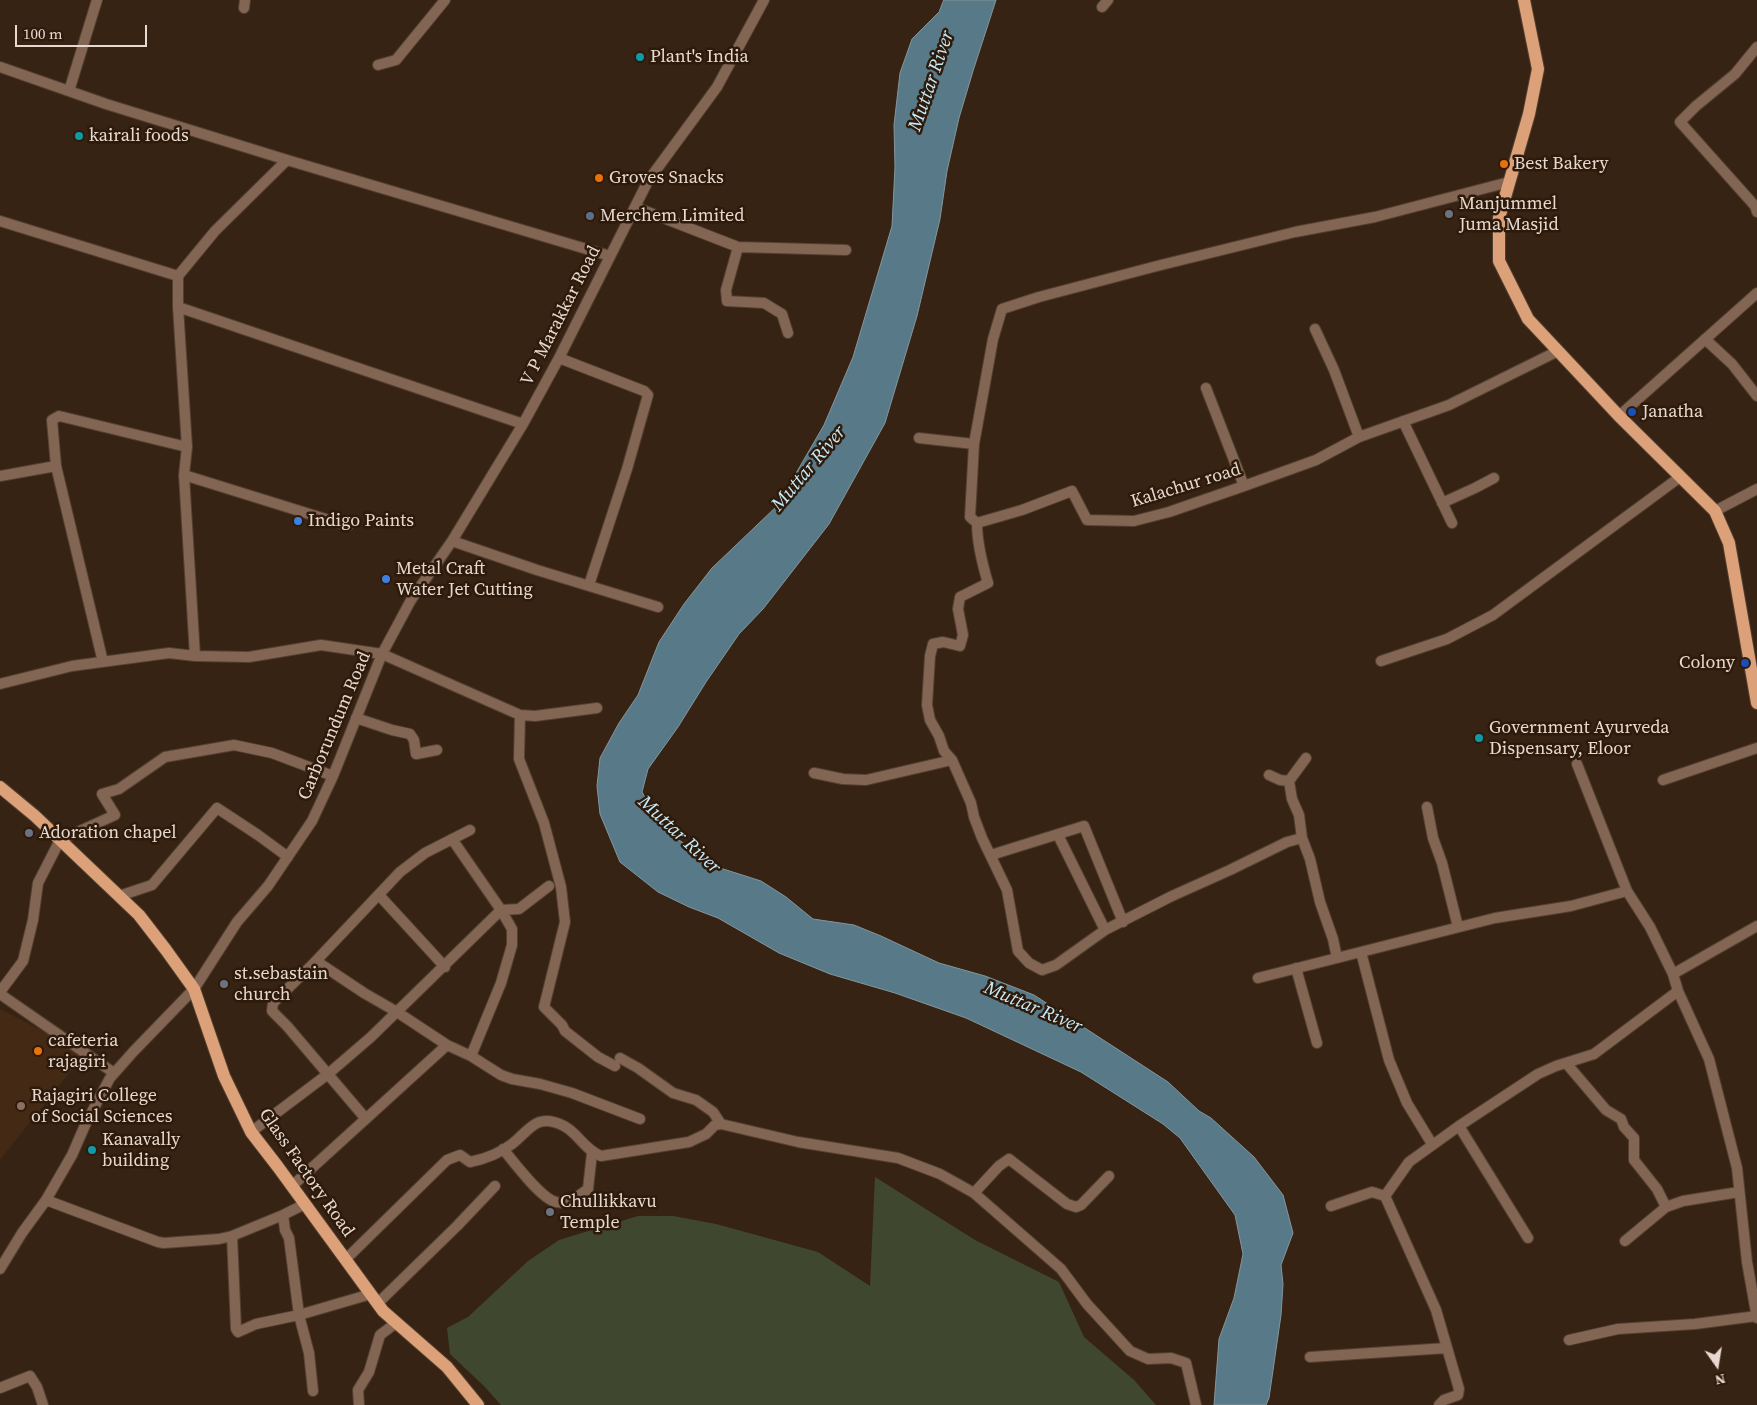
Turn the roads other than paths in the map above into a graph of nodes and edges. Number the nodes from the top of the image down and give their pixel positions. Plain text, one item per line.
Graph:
1 (97, 0) edge
2 (445, 0) edge
3 (764, 0) edge
4 (1524, 0) edge
5 (1757, 47) edge
6 (378, 65) dead end
7 (0, 68) edge
8 (69, 91) junction
9 (287, 160) junction
10 (1509, 182) junction
11 (635, 207) junction
12 (1757, 212) edge
13 (0, 221) edge
14 (738, 247) junction
15 (846, 250) dead end
16 (610, 256) junction
17 (178, 276) junction
18 (1757, 293) edge
19 (178, 307) junction
20 (1315, 329) dead end
21 (788, 333) dead end
22 (1705, 339) junction
23 (1558, 351) junction
24 (559, 358) junction
25 (1206, 388) dead end
26 (1757, 396) edge
27 (1620, 416) junction
28 (1404, 421) junction
29 (523, 424) junction
30 (920, 438) dead end
31 (1359, 438) junction
32 (974, 444) junction
33 (187, 447) junction
34 (56, 466) junction
35 (496, 468) joint
36 (0, 476) edge
37 (184, 476) junction
38 (1680, 476) junction
39 (1494, 478) dead end
40 (1244, 486) junction
41 (1757, 489) edge
42 (1442, 503) junction
43 (1715, 511) junction
44 (977, 523) junction
45 (1452, 523) dead end
46 (348, 526) dead end
47 (452, 541) junction
48 (589, 585) junction
49 (658, 608) dead end
50 (382, 654) junction
51 (195, 656) junction
52 (1753, 657) edge
53 (1381, 661) dead end
54 (103, 662) junction
55 (0, 684) edge
56 (1757, 703) edge
57 (596, 708) dead end
58 (520, 715) junction
59 (356, 718) junction
60 (1757, 748) edge
61 (436, 750) dead end
62 (1306, 758) dead end
63 (952, 760) junction
64 (1577, 764) dead end
65 (814, 773) dead end
66 (1269, 775) dead end
67 (333, 776) junction
68 (1663, 780) dead end
69 (1289, 782) junction
70 (0, 787) edge
71 (1427, 807) dead end
72 (470, 830) dead end
73 (1058, 835) junction
74 (1302, 838) junction
75 (452, 839) junction
76 (60, 840) junction
77 (991, 855) junction
78 (288, 857) junction
79 (549, 886) dead end
80 (1627, 891) junction
81 (378, 895) junction
82 (119, 896) junction
83 (501, 910) junction
84 (1123, 922) junction
85 (1757, 926) edge
86 (1458, 927) junction
87 (1105, 930) junction
88 (1361, 952) junction
89 (1337, 958) junction
90 (316, 961) junction
91 (445, 967) junction
92 (1296, 968) junction
93 (1672, 974) junction
94 (1258, 978) dead end
95 (194, 989) junction
96 (1678, 991) junction
97 (0, 993) edge
98 (398, 1012) junction
99 (1317, 1043) dead end
100 (447, 1045) junction
101 (472, 1056) junction
102 (1566, 1063) junction
103 (114, 1073) junction
104 (328, 1074) junction
105 (366, 1119) junction
106 (640, 1119) dead end
107 (722, 1124) junction
108 (1459, 1126) junction
109 (251, 1132) junction
110 (1432, 1144) junction
111 (503, 1149) junction
112 (592, 1152) junction
113 (1109, 1176) dead end
114 (292, 1186) junction
115 (495, 1186) dead end
116 (1739, 1192) junction
117 (974, 1194) junction
118 (1385, 1196) junction
119 (46, 1200) junction
120 (306, 1204) junction
121 (1331, 1206) dead end
122 (1666, 1207) junction
123 (283, 1215) junction
124 (232, 1236) junction
125 (1528, 1238) dead end
126 (1625, 1241) dead end
127 (346, 1259) junction
128 (0, 1269) edge
129 (374, 1299) junction
130 (299, 1315) junction
131 (1757, 1317) edge
132 (396, 1323) junction
133 (1569, 1340) dead end
134 (1447, 1348) junction
135 (1310, 1357) dead end
136 (0, 1388) edge
137 (312, 1392) dead end
138 (44, 1405) edge
139 (358, 1405) edge
140 (478, 1405) edge
141 (1196, 1405) edge
142 (1439, 1405) edge

1 - 8 street
2 - 6 street
3 - 11 street, V P Marakkar Road
4 - 10 main road
5 - 12 street
7 - 8 street
8 - 9 street
9 - 16 street
9 - 17 street
10 - 23 main road
10 - 32 street
11 - 14 street
11 - 16 street, V P Marakkar Road
13 - 17 street
14 - 15 street
14 - 21 street
16 - 24 street, V P Marakkar Road
17 - 19 street
18 - 22 street
19 - 29 street
19 - 33 street
20 - 31 street
22 - 26 street
22 - 27 street
23 - 27 main road
23 - 28 street, Kalachur road
24 - 29 street, V P Marakkar Road
24 - 48 street
25 - 40 street
27 - 38 main road
28 - 31 street, Kalachur road
28 - 42 street
29 - 35 street, V P Marakkar Road
30 - 32 street
31 - 40 street, Kalachur road
32 - 44 street
33 - 34 street
33 - 37 street
34 - 36 street
34 - 54 street
35 - 47 street, Carborundum Road
37 - 46 street
37 - 51 street
38 - 43 main road
38 - 53 street
39 - 42 street
40 - 44 street, Kalachur road
41 - 43 street
42 - 45 street
43 - 52 main road
44 - 63 street
47 - 48 street
47 - 50 street, Carborundum Road
48 - 49 street
50 - 51 street
50 - 58 street
50 - 59 street, Carborundum Road
51 - 54 street
52 - 56 main road
54 - 55 street
57 - 58 street
58 - 107 street
59 - 61 street
59 - 67 street, Carborundum Road
60 - 68 street
62 - 69 street
63 - 65 street
63 - 77 street
64 - 80 street
66 - 69 street
67 - 76 street
67 - 78 street, Carborundum Road
69 - 74 street
70 - 76 main road, Glass Factory Road
71 - 86 street
72 - 75 street
73 - 77 street
73 - 84 street
73 - 87 street
74 - 84 street
74 - 89 street
75 - 81 street
75 - 83 street
76 - 82 main road, Glass Factory Road
76 - 97 street
77 - 87 street
78 - 82 street
78 - 95 street, Carborundum Road
79 - 83 street
80 - 86 street
80 - 93 street
81 - 90 street
81 - 91 street
82 - 95 main road, Glass Factory Road
83 - 91 street
83 - 101 street
84 - 87 street
85 - 93 street
86 - 88 street
88 - 89 street
88 - 110 street
89 - 92 street
90 - 98 street
90 - 104 street
91 - 98 street
92 - 94 street
92 - 99 street
93 - 96 street
95 - 103 street, Carborundum Road
95 - 109 main road, Glass Factory Road
96 - 102 street
96 - 116 street
97 - 103 street
98 - 100 street
98 - 104 street
100 - 101 street
100 - 105 street
101 - 106 street
102 - 108 street
102 - 122 street
103 - 119 street, Carborundum Road
104 - 105 street
104 - 109 street
105 - 114 street
107 - 112 street
107 - 117 street
108 - 110 street
108 - 125 street
109 - 114 main road, Glass Factory Road
110 - 118 street
111 - 112 street
111 - 112 street
111 - 127 street
113 - 117 street
114 - 120 main road, Glass Factory Road
115 - 129 street
116 - 122 street
116 - 131 street
117 - 141 street
118 - 121 street
118 - 134 street
119 - 124 street
119 - 128 street, Carborundum Road
120 - 123 street
120 - 127 main road, Glass Factory Road
122 - 126 street
123 - 124 street
123 - 130 street
124 - 130 street
127 - 129 main road, Glass Factory Road
129 - 130 street
129 - 132 main road, Glass Factory Road
130 - 137 street
131 - 133 street
132 - 139 street
132 - 140 main road, Glass Factory Road
134 - 135 street
134 - 142 street
136 - 138 street

